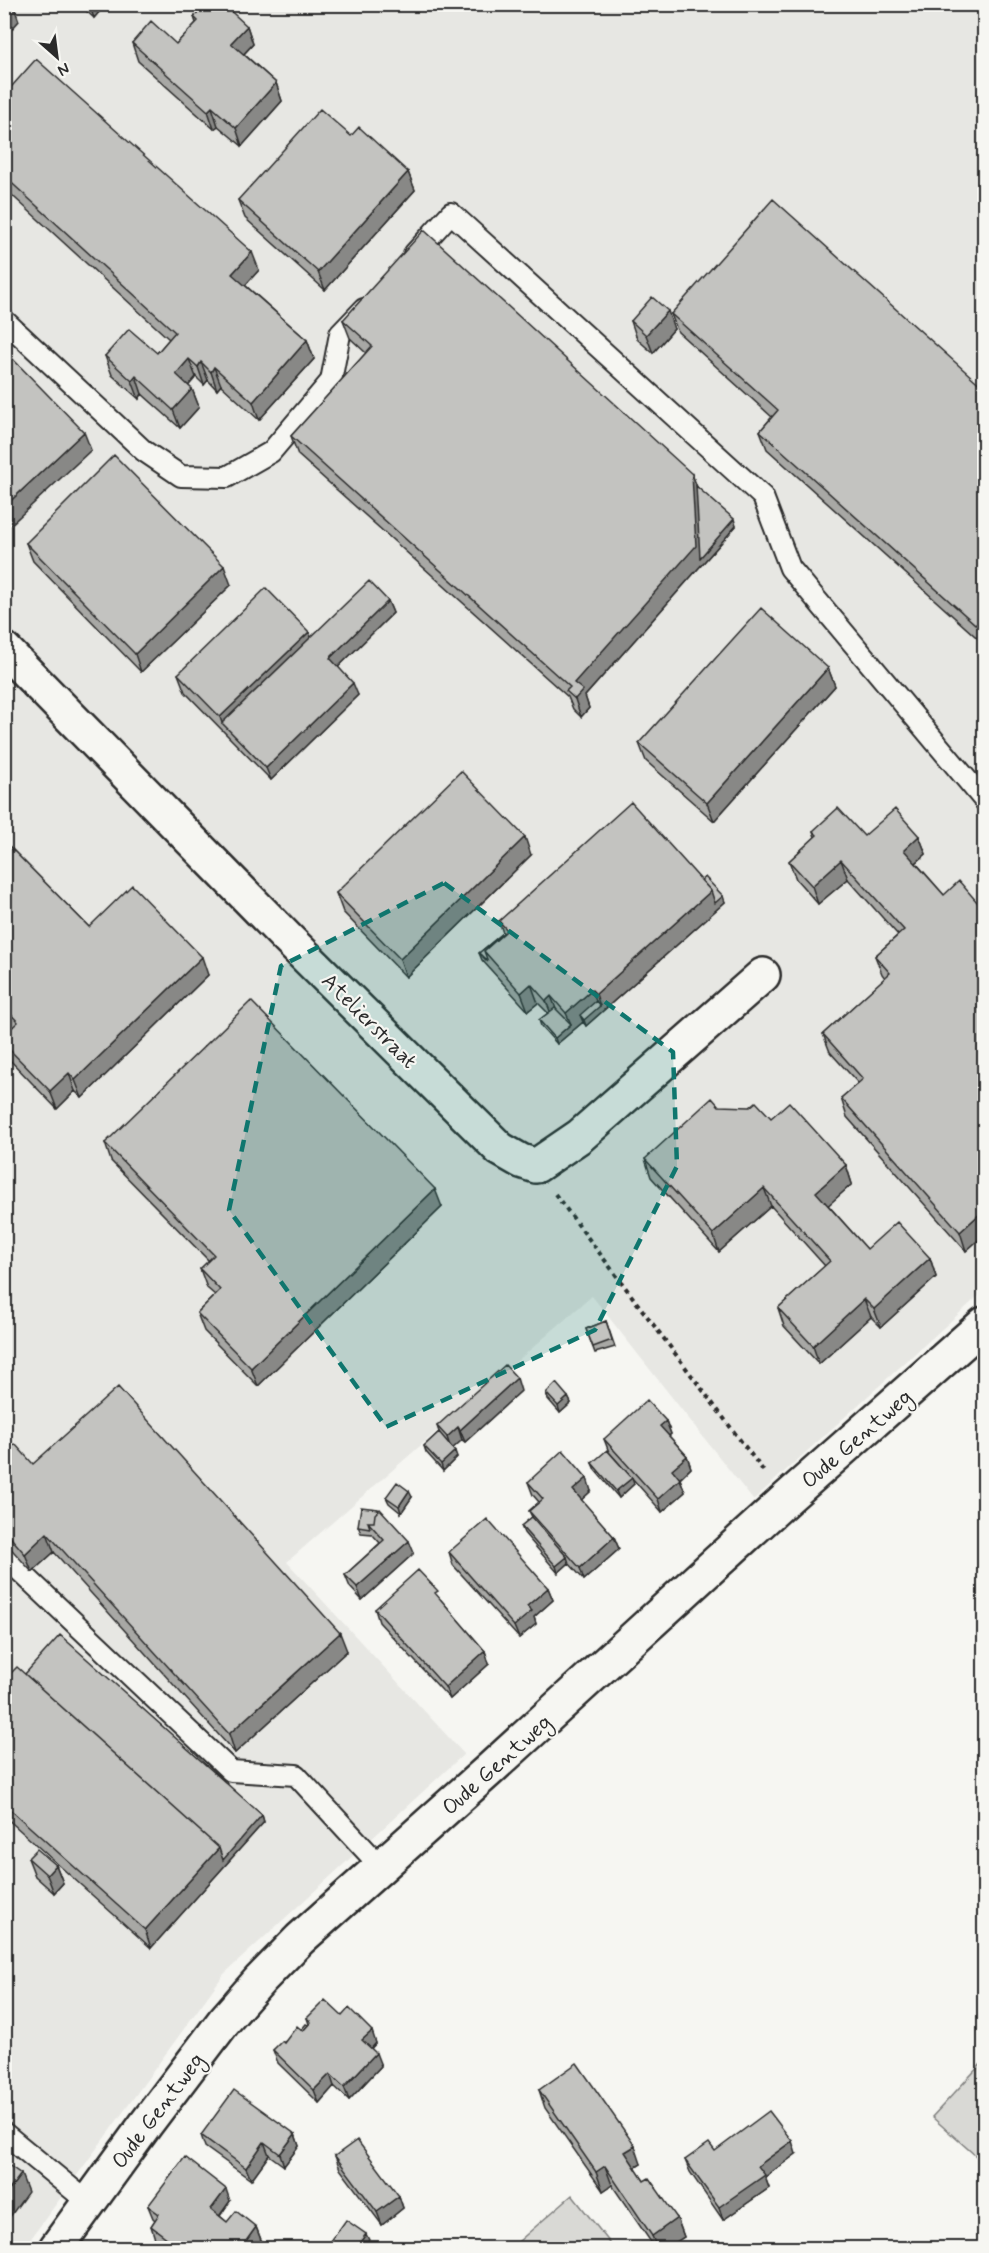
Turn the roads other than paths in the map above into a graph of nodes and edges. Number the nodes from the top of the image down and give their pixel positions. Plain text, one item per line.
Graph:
1 (404, 265) edge
2 (380, 291) edge
3 (4, 320) edge
4 (4, 649) edge
5 (984, 800) edge
6 (762, 975) dead end
7 (984, 1324) edge
8 (4, 1556) edge
9 (381, 1867) junction
10 (4, 2133) edge
11 (89, 2203) junction
12 (56, 2248) edge

1 - 5 lane
2 - 3 lane
4 - 6 street, Atelierstraat
7 - 9 street, Oude Gentweg
8 - 9 lane
9 - 11 street, Oude Gentweg
10 - 11 lane
11 - 12 street, Oude Gentweg

